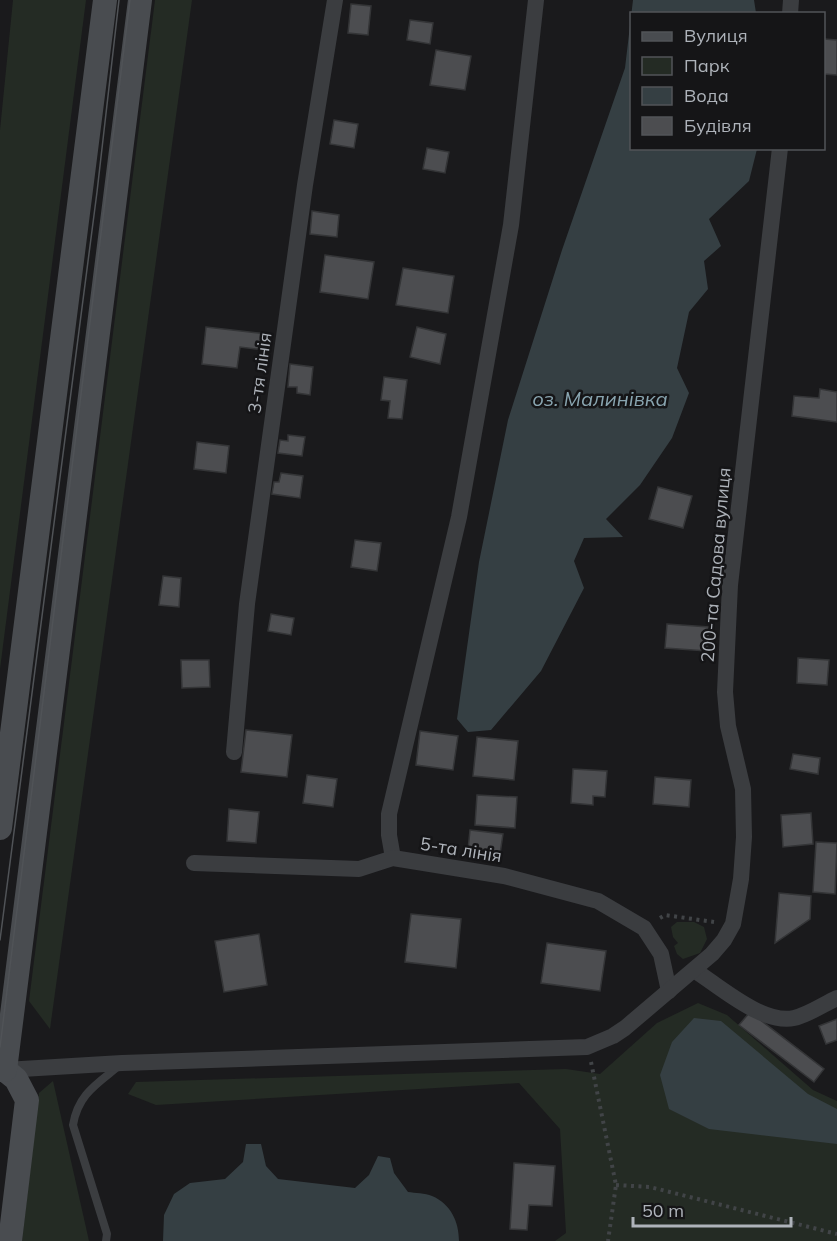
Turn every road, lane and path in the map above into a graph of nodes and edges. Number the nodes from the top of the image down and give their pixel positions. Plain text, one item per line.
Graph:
1 (105, 0) edge
2 (140, 0) edge
3 (335, 0) edge
4 (536, 0) edge
5 (780, 150) edge
6 (234, 752) dead end
7 (0, 828) edge
8 (393, 858) junction
9 (194, 863) dead end
10 (733, 924) junction
11 (644, 928) junction
12 (694, 970) junction
13 (669, 991) junction
14 (837, 998) edge
15 (588, 1047) junction
16 (122, 1063) junction
17 (2, 1070) edge
18 (616, 1185) junction
19 (837, 1234) edge
20 (10, 1241) edge
21 (106, 1241) edge
22 (608, 1241) edge

1 - 7 main road
2 - 17 main road
3 - 6 street, 3-тя лінія
4 - 8 street
5 - 10 street, 200-та Садова вулиця
8 - 9 street, 5-та лінія
8 - 11 street, 5-та лінія
10 - 11 path
10 - 12 street, 200-та Садова вулиця
11 - 13 street, 5-та лінія
12 - 13 street, 200-та Садова вулиця
12 - 14 street
13 - 15 street, 200-та Садова вулиця
15 - 16 street
15 - 18 path
16 - 17 street
16 - 21 lane
17 - 20 main road
18 - 19 path
18 - 22 path

